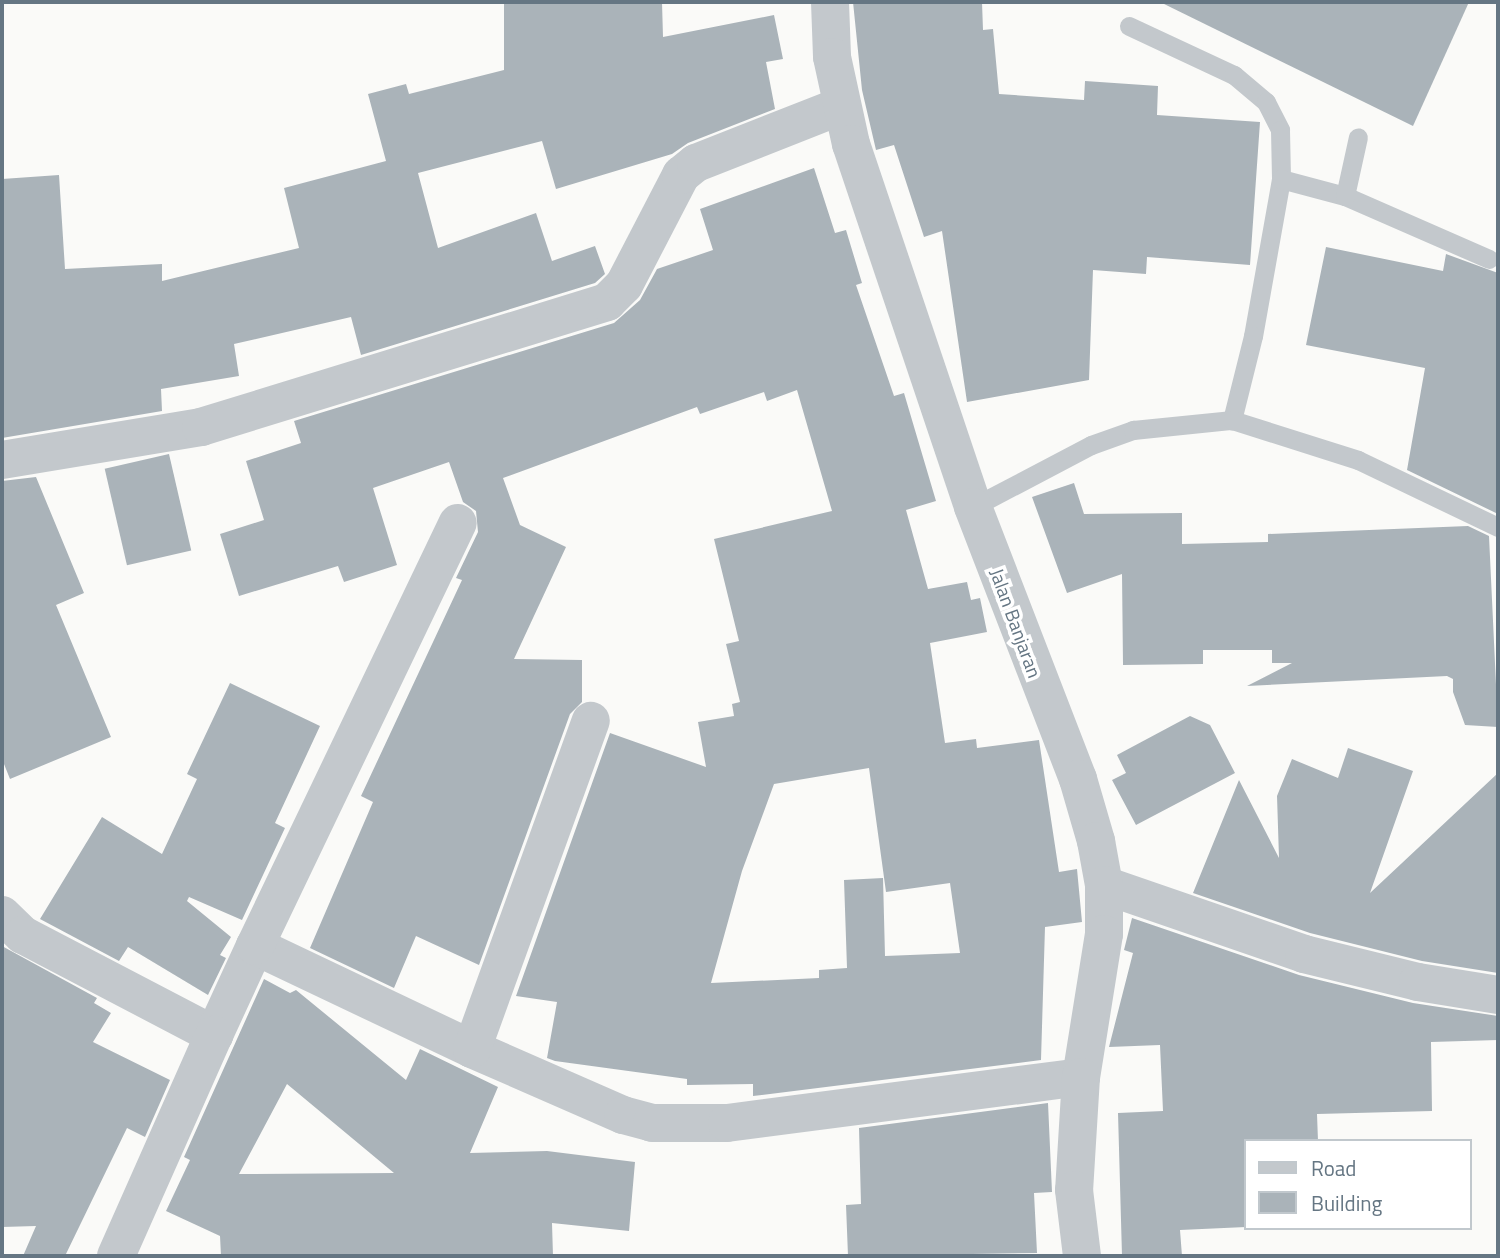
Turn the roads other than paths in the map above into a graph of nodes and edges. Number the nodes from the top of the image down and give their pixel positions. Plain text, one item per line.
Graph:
1 (830, 2) edge
2 (1129, 26) dead end
3 (841, 106) junction
4 (1358, 137) dead end
5 (1281, 179) junction
6 (1345, 196) junction
7 (1489, 259) dead end
8 (1232, 420) junction
9 (2, 460) edge
10 (973, 507) junction
11 (458, 523) dead end
12 (1498, 527) edge
13 (591, 721) dead end
14 (1104, 884) junction
15 (2, 915) edge
16 (255, 946) junction
17 (1498, 995) edge
18 (214, 1035) junction
19 (472, 1049) junction
20 (1081, 1077) junction
21 (116, 1256) edge
22 (1082, 1256) edge

1 - 3 street, Jalan Banjaran
2 - 5 lane
3 - 9 street
3 - 10 street, Jalan Banjaran
4 - 6 lane
5 - 6 lane
5 - 8 lane
6 - 7 lane
8 - 10 lane
8 - 12 lane
10 - 14 street, Jalan Banjaran
11 - 16 street
13 - 19 street
14 - 17 street
14 - 20 street, Jalan Banjaran
15 - 18 street
16 - 18 street
16 - 19 street
18 - 21 street
19 - 20 street
20 - 22 street, Jalan Banjaran

